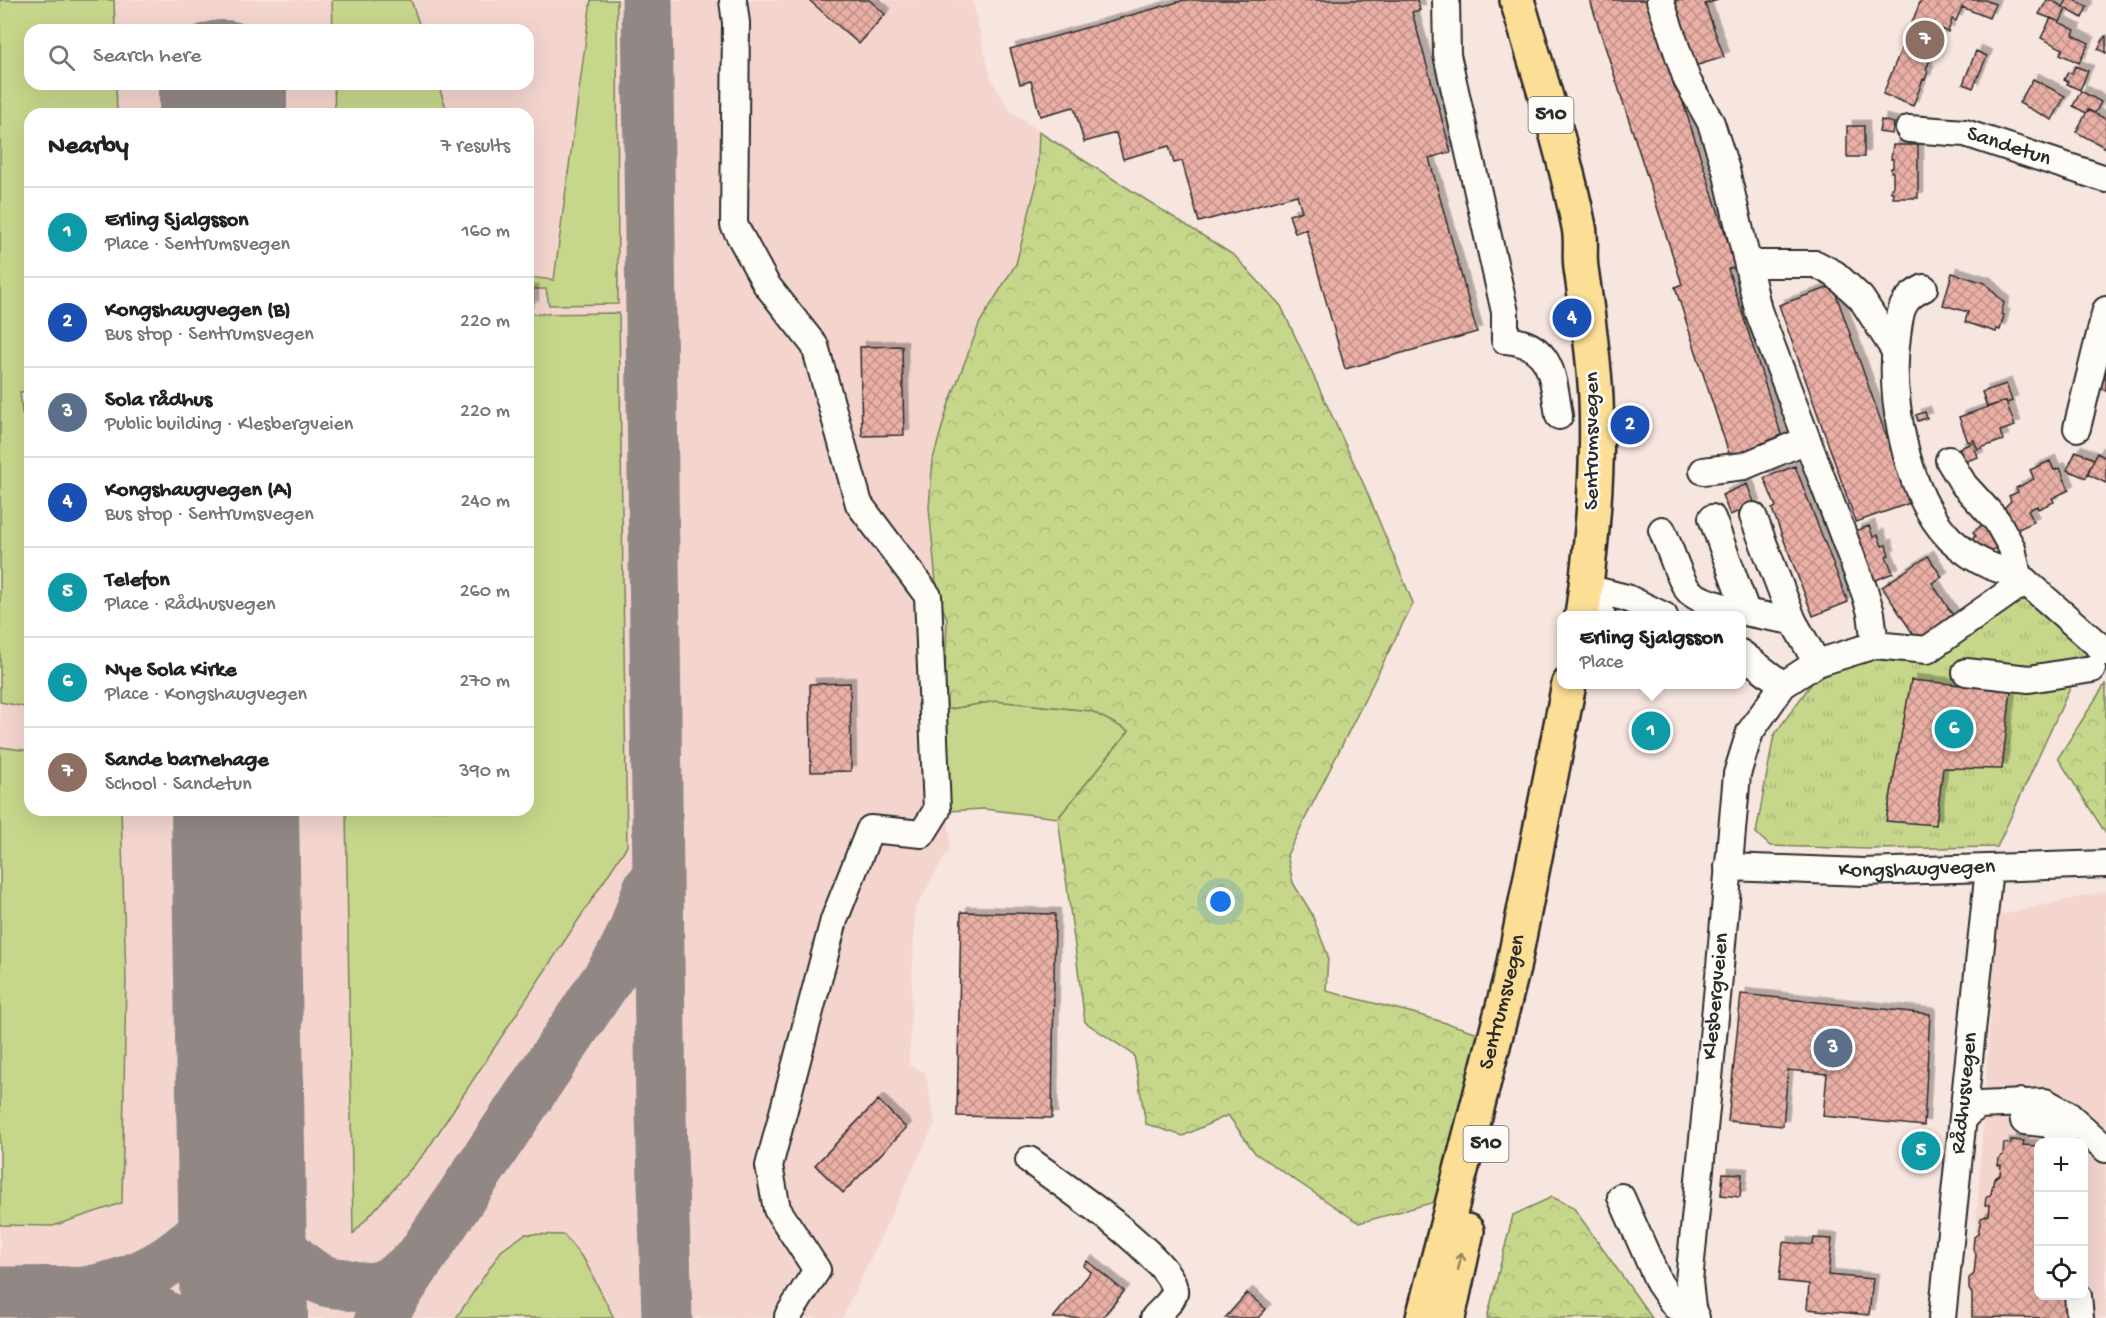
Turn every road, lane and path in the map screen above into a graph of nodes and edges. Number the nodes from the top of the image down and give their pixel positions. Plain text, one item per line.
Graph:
1 (732, 0) edge
2 (1446, 0) edge
3 (1517, 0) edge
4 (1660, 0) edge
5 (1909, 129) dead end
6 (2106, 179) edge
7 (1746, 257) junction
8 (1924, 288) dead end
9 (2106, 310) edge
10 (1895, 351) junction
11 (1559, 416) dead end
12 (2077, 428) dead end
13 (1807, 440) junction
14 (1949, 460) dead end
15 (1702, 471) dead end
16 (1753, 516) dead end
17 (1712, 518) dead end
18 (1662, 530) dead end
19 (2022, 579) junction
20 (1595, 609) edge
21 (1746, 610) junction
22 (1655, 611) edge
23 (1793, 621) junction
24 (1875, 645) junction
25 (2102, 655) edge
26 (1746, 657) edge
27 (1817, 663) junction
28 (1966, 672) dead end
29 (1783, 685) junction
30 (1568, 689) edge
31 (1586, 689) edge
32 (2106, 864) edge
33 (1728, 867) junction
34 (1989, 868) junction
35 (2021, 1102) junction
36 (1964, 1116) junction
37 (2060, 1138) edge
38 (2106, 1149) edge
39 (1029, 1160) dead end
40 (1621, 1197) dead end
41 (2078, 1300) edge
42 (1694, 1313) edge
43 (788, 1318) edge
44 (1154, 1318) edge
45 (1423, 1318) edge
46 (1448, 1318) edge
47 (1942, 1318) edge
48 (2080, 1318) edge

1 - 43 street
2 - 11 street
3 - 20 main road, Sentrumsvegen / 510
4 - 7 street
5 - 6 street, Sandetun
7 - 10 street
7 - 13 street
8 - 10 street
9 - 12 street
10 - 19 street
13 - 15 street
13 - 24 street
14 - 19 street
16 - 23 street
17 - 21 street
18 - 21 street
19 - 24 street
19 - 25 street
20 - 22 street
21 - 23 street
23 - 27 street
24 - 27 street
25 - 28 street
26 - 29 street
27 - 29 street
29 - 33 street, Klesbergveien
30 - 45 main road, Sentrumsvegen / 510
46 -> 31 main road, Sentrumsvegen / 510
32 - 34 street, Kongshaugvegen
33 - 34 street, Kongshaugvegen
33 - 42 street, Klesbergveien
34 - 36 street, Rådhusvegen
35 - 36 street
35 - 37 street
35 - 38 street
36 - 47 street, Rådhusvegen
39 - 44 street
40 - 42 street
41 - 48 street

